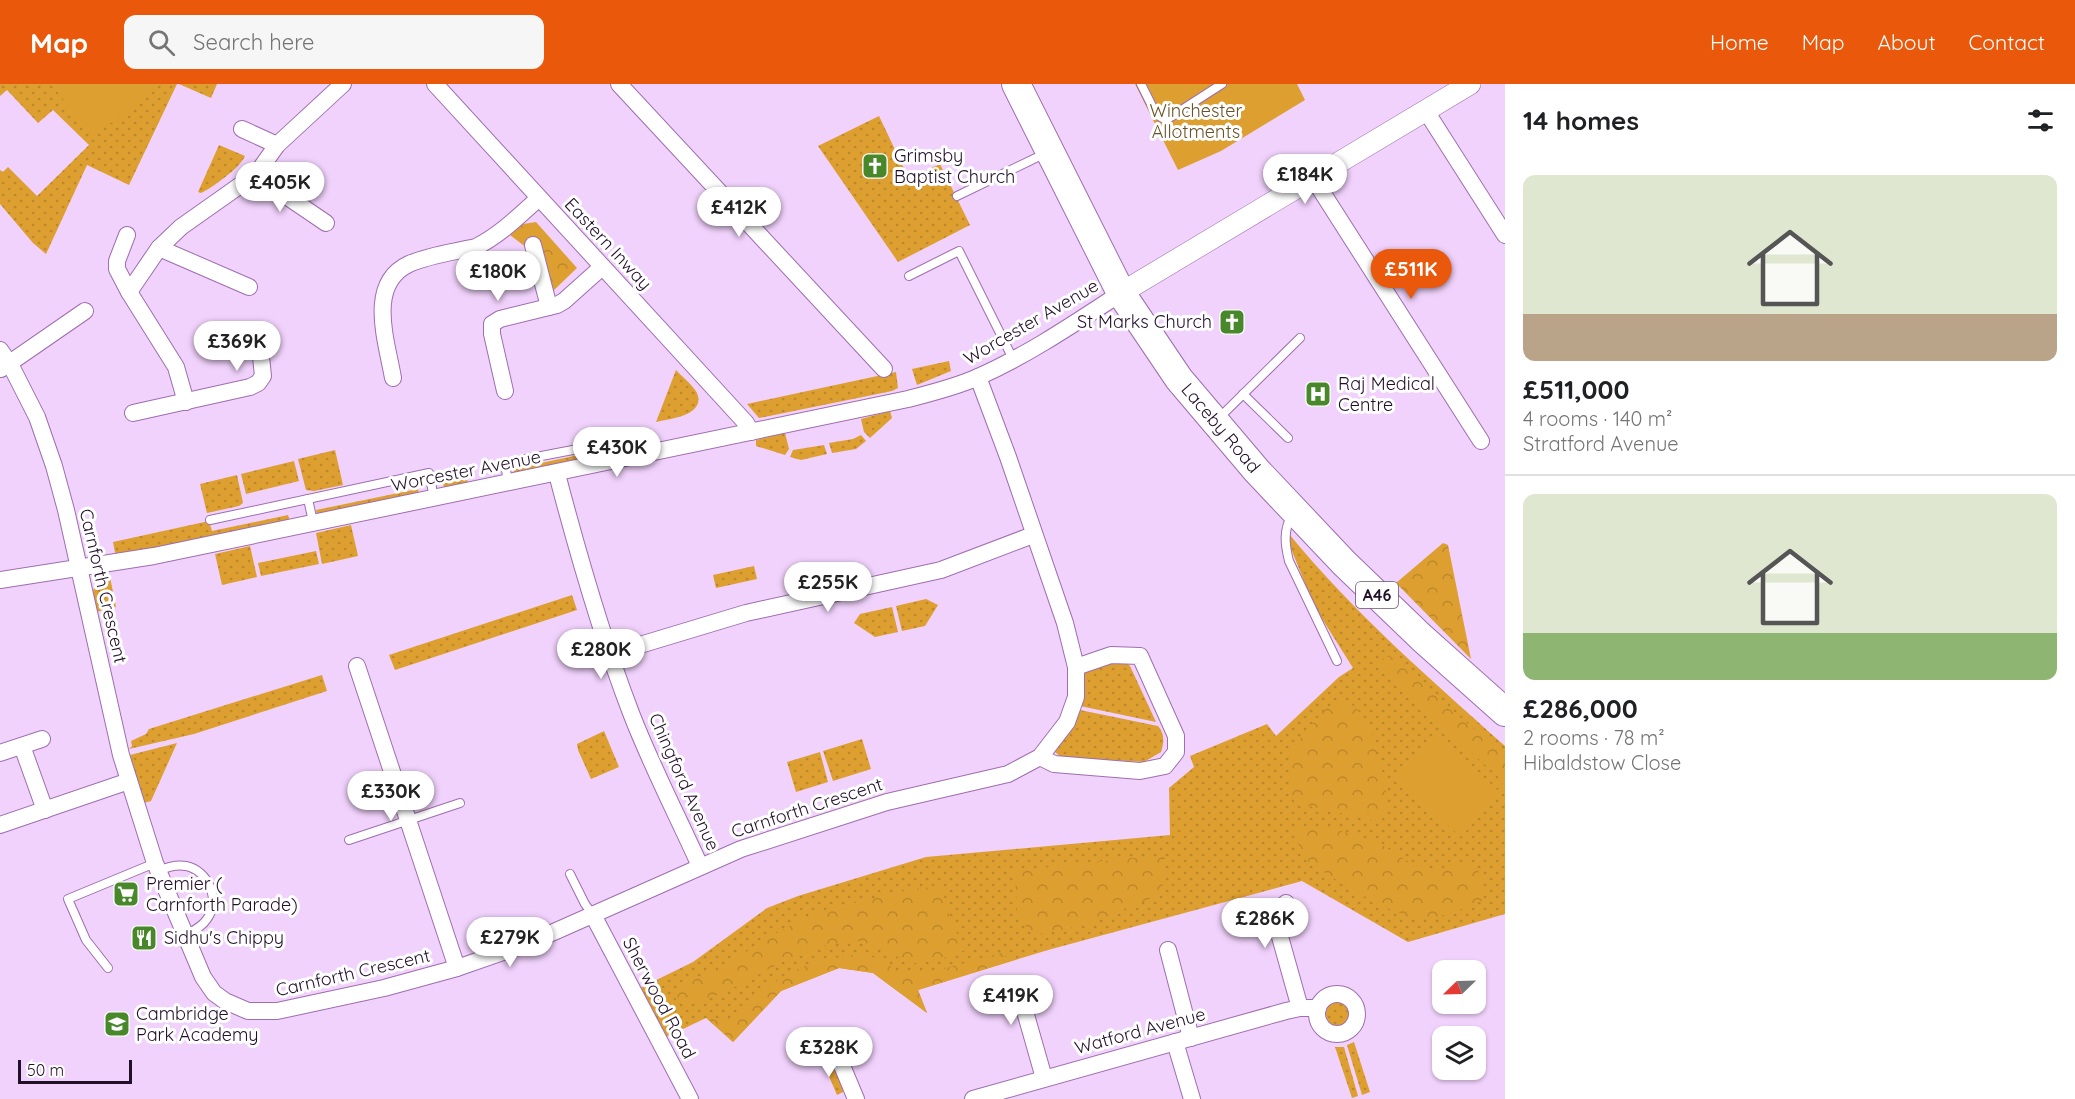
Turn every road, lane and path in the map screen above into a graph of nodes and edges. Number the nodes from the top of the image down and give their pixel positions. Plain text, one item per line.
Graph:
1 (343, 84) edge
2 (435, 84) edge
3 (619, 84) edge
4 (1016, 84) edge
5 (1141, 84) edge
6 (1222, 84) edge
7 (1470, 84) edge
8 (1426, 111) junction
9 (242, 129) dead end
10 (277, 145) junction
11 (1049, 152) junction
12 (254, 174) junction
13 (1313, 177) junction
14 (957, 196) dead end
15 (538, 198) junction
16 (326, 223) dead end
17 (127, 235) dead end
18 (1505, 235) edge
19 (533, 245) dead end
20 (159, 248) junction
21 (602, 267) junction
22 (909, 276) dead end
23 (249, 287) dead end
24 (129, 292) junction
25 (1121, 293) junction
26 (549, 307) junction
27 (85, 311) dead end
28 (1300, 338) dead end
29 (261, 357) dead end
30 (1013, 358) junction
31 (3, 361) edge
32 (884, 369) dead end
33 (978, 377) junction
34 (393, 378) dead end
35 (505, 391) dead end
36 (1243, 394) junction
37 (186, 402) junction
38 (133, 413) dead end
39 (1214, 422) junction
40 (751, 432) junction
41 (1288, 438) dead end
42 (1481, 441) dead end
43 (608, 463) junction
44 (557, 474) junction
45 (508, 483) junction
46 (434, 498) junction
47 (308, 499) junction
48 (1295, 512) junction
49 (210, 520) dead end
50 (313, 522) junction
51 (1033, 535) junction
52 (79, 568) junction
53 (0, 579) edge
54 (610, 654) junction
55 (1337, 661) dead end
56 (357, 666) dead end
57 (1076, 667) junction
58 (1505, 712) edge
59 (42, 739) dead end
60 (22, 746) junction
61 (0, 753) edge
62 (1040, 757) junction
63 (129, 781) junction
64 (460, 803) dead end
65 (45, 810) junction
66 (408, 820) junction
67 (0, 825) edge
68 (349, 840) dead end
69 (700, 866) junction
70 (156, 867) junction
71 (570, 874) dead end
72 (1287, 903) dead end
73 (593, 915) junction
74 (184, 936) junction
75 (1168, 950) dead end
76 (108, 968) dead end
77 (457, 968) junction
78 (1018, 987) dead end
79 (1300, 1008) junction
80 (1318, 1008) dead end
81 (1183, 1040) junction
82 (833, 1044) dead end
83 (1044, 1078) junction
84 (690, 1099) edge
85 (856, 1099) edge
86 (973, 1099) edge
87 (1192, 1099) edge

1 - 10 street
2 - 15 street, Eastern Inway
3 - 32 street
4 - 11 highway, Laceby Road / A46
5 - 6 lane
7 - 8 street
8 - 13 street
8 - 18 street
9 - 10 street
10 - 12 street
11 - 14 lane
11 - 25 highway, Laceby Road / A46
12 - 16 street
12 - 20 street
13 - 25 street
13 - 42 street
15 - 21 street, Eastern Inway
15 - 34 street
17 - 24 street
19 - 26 street
20 - 23 street
20 - 24 street
21 - 26 street
21 - 40 street, Eastern Inway
22 - 30 lane
24 - 37 street
25 - 30 street, Worcester Avenue
25 - 39 highway, Laceby Road / A46
26 - 35 street
27 - 31 street
28 - 36 lane
29 - 37 street
30 - 33 street, Worcester Avenue
31 - 52 street, Carnforth Crescent
33 - 40 street, Worcester Avenue
33 - 51 street, Carnforth Crescent
36 - 39 lane
36 - 41 lane
37 - 38 street
39 - 48 highway, Laceby Road / A46
40 - 43 street, Worcester Avenue
43 - 44 street, Worcester Avenue
43 - 45 lane
44 - 45 street, Worcester Avenue
44 - 54 street, Chingford Avenue
45 - 46 street, Worcester Avenue
46 - 47 lane
46 - 50 street, Worcester Avenue
47 - 49 lane
47 - 50 lane
48 - 55 lane
48 - 58 highway, Laceby Road / A46
50 - 52 street, Worcester Avenue
51 - 54 street
51 - 57 street, Carnforth Crescent
52 - 53 street, Worcester Avenue
52 - 63 street, Carnforth Crescent
54 - 69 street, Chingford Avenue
56 - 66 street
57 - 62 street, Carnforth Crescent
57 - 62 street
59 - 60 street
60 - 61 street
60 - 65 street
62 - 69 street, Carnforth Crescent
63 - 65 street
63 - 70 street, Carnforth Crescent
64 - 66 lane
65 - 67 street
66 - 68 lane
66 - 77 street
69 - 73 street, Carnforth Crescent
70 - 74 street, Carnforth Crescent
70 - 74 lane
70 - 76 lane
71 - 73 lane
72 - 79 street
73 - 77 street, Carnforth Crescent
73 - 84 street, Sherwood Road
74 - 77 street, Carnforth Crescent
75 - 81 street
78 - 83 street
79 - 80 street, Watford Avenue
79 - 81 street, Watford Avenue
81 - 83 street, Watford Avenue
81 - 87 street
82 - 85 street
83 - 86 street, Watford Avenue

